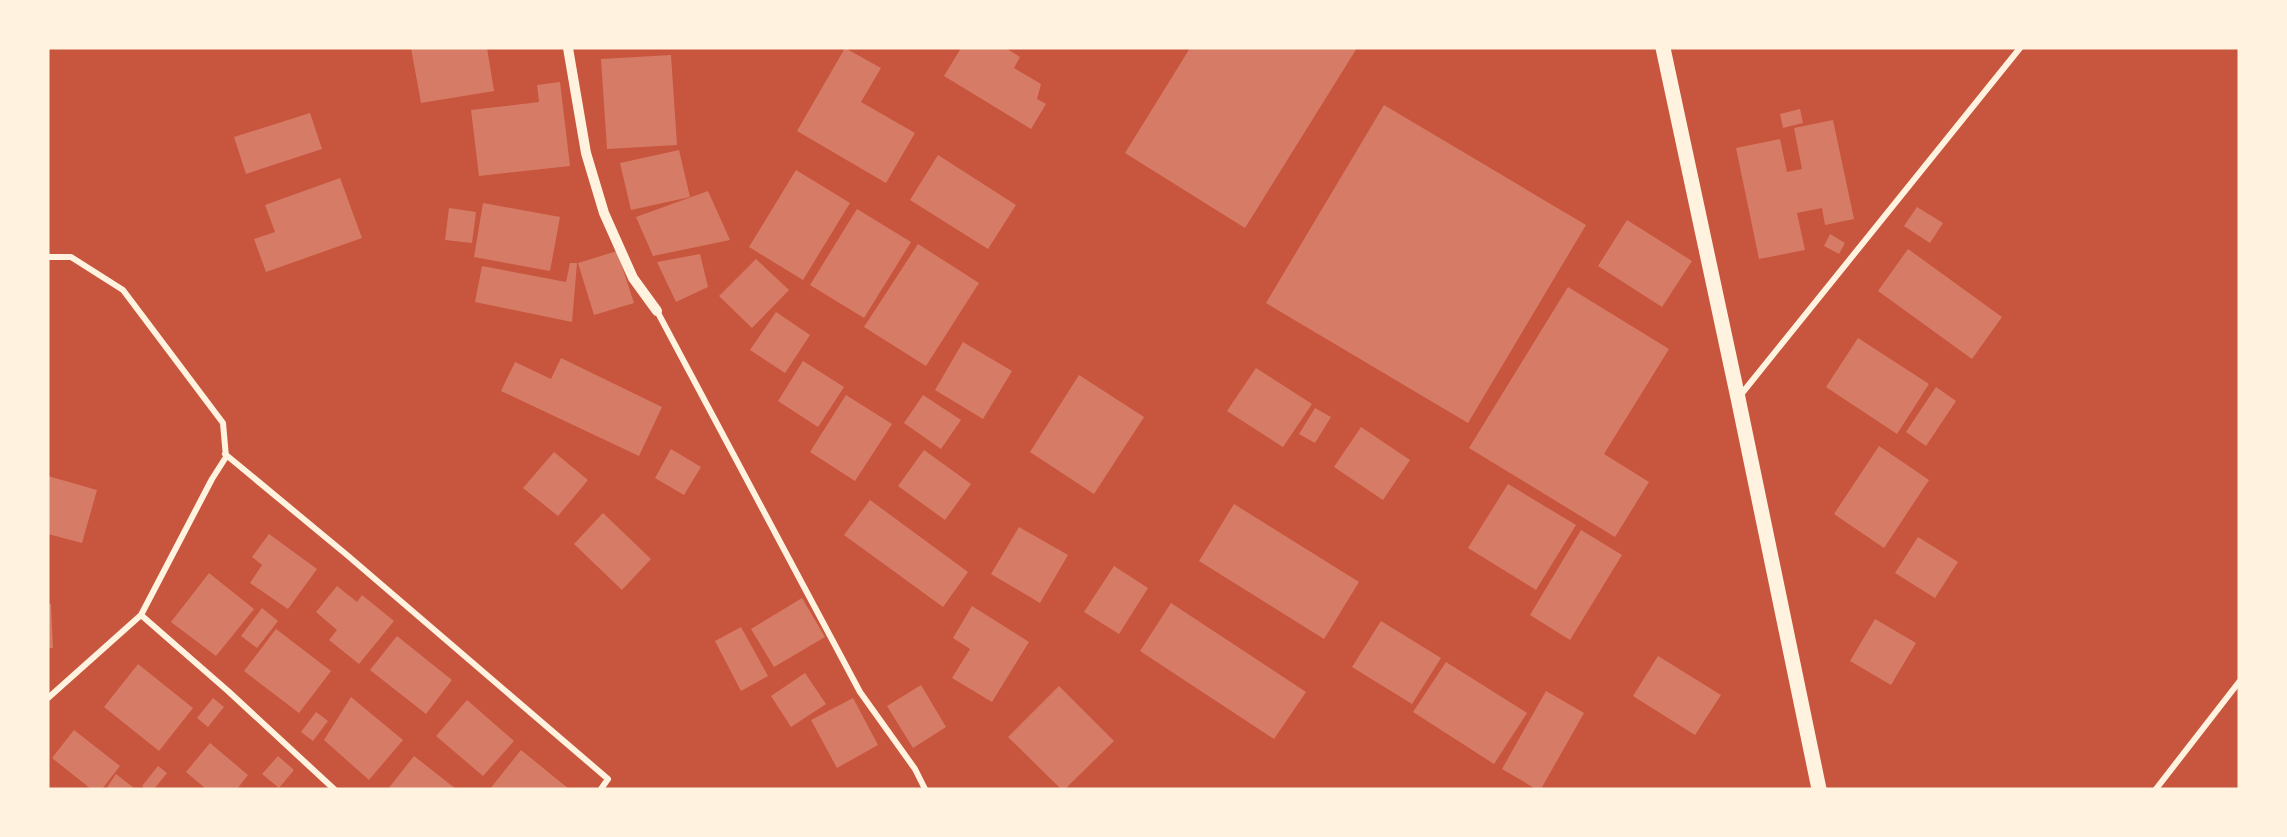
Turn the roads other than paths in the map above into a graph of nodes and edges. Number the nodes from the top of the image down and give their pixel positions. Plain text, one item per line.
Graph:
1 (568, 48) edge
2 (1663, 48) edge
3 (2019, 48) edge
4 (48, 257) edge
5 (657, 310) joint
6 (1738, 398) junction
7 (225, 454) junction
8 (141, 615) junction
9 (2239, 682) edge
10 (48, 698) edge
11 (334, 789) edge
12 (601, 789) edge
13 (925, 789) edge
14 (1819, 789) edge
15 (2156, 789) edge

1 - 5 street
2 - 6 main road
3 - 6 street
4 - 7 street
5 - 13 street
6 - 14 main road
7 - 8 street
7 - 12 street
8 - 10 street
8 - 11 street
9 - 15 street

